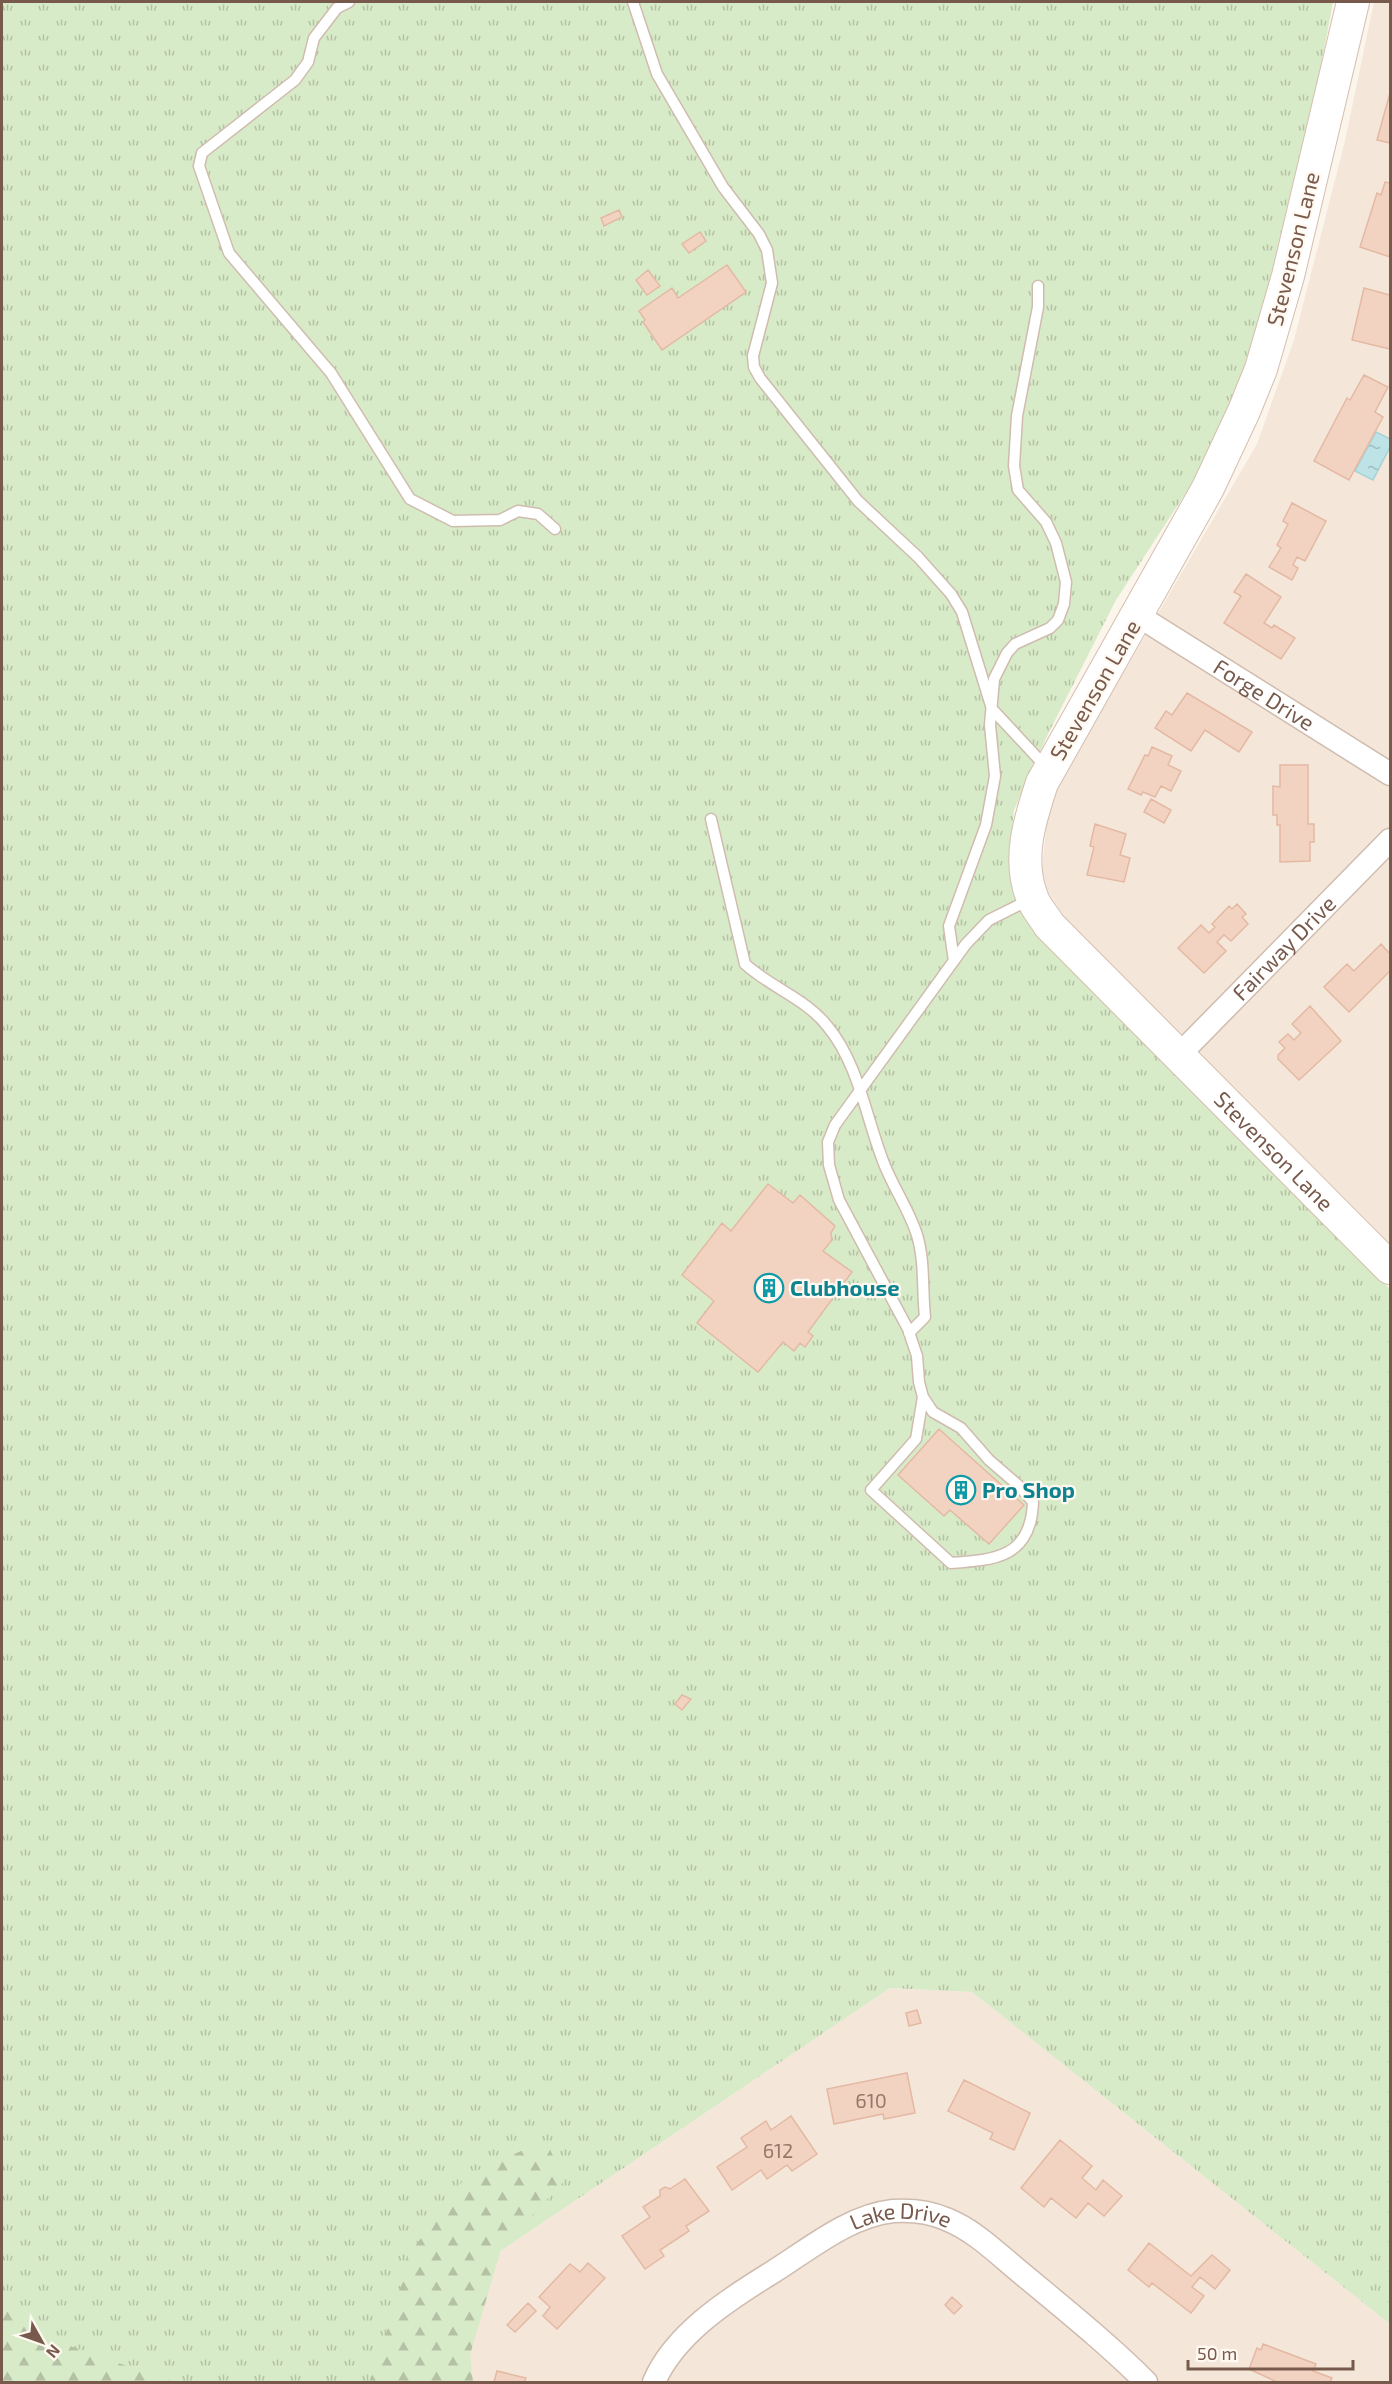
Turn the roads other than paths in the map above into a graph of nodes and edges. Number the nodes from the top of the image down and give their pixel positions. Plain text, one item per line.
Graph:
1 (349, 2) edge
2 (633, 2) edge
3 (1353, 2) edge
4 (1038, 286) dead end
5 (555, 529) dead end
6 (1137, 615) junction
7 (992, 709) junction
8 (1049, 770) junction
9 (1390, 774) edge
10 (711, 819) dead end
11 (1390, 840) edge
12 (1032, 899) junction
13 (954, 961) junction
14 (1179, 1055) junction
15 (858, 1092) junction
16 (1390, 1268) edge
17 (909, 1333) junction
18 (923, 1397) junction
19 (654, 2382) edge
20 (1146, 2382) edge

1 - 5 lane
2 - 7 lane
3 - 6 street, Stevenson Lane
4 - 7 lane
6 - 8 street, Stevenson Lane
6 - 9 street, Forge Drive
7 - 8 lane
7 - 13 lane
8 - 12 street, Stevenson Lane
10 - 15 lane
11 - 14 street, Fairway Drive
12 - 13 lane
12 - 14 street, Stevenson Lane
13 - 15 lane
14 - 16 street, Stevenson Lane
15 - 17 lane
15 - 17 lane
17 - 18 lane
18 - 18 lane
19 - 20 street, Lake Drive

